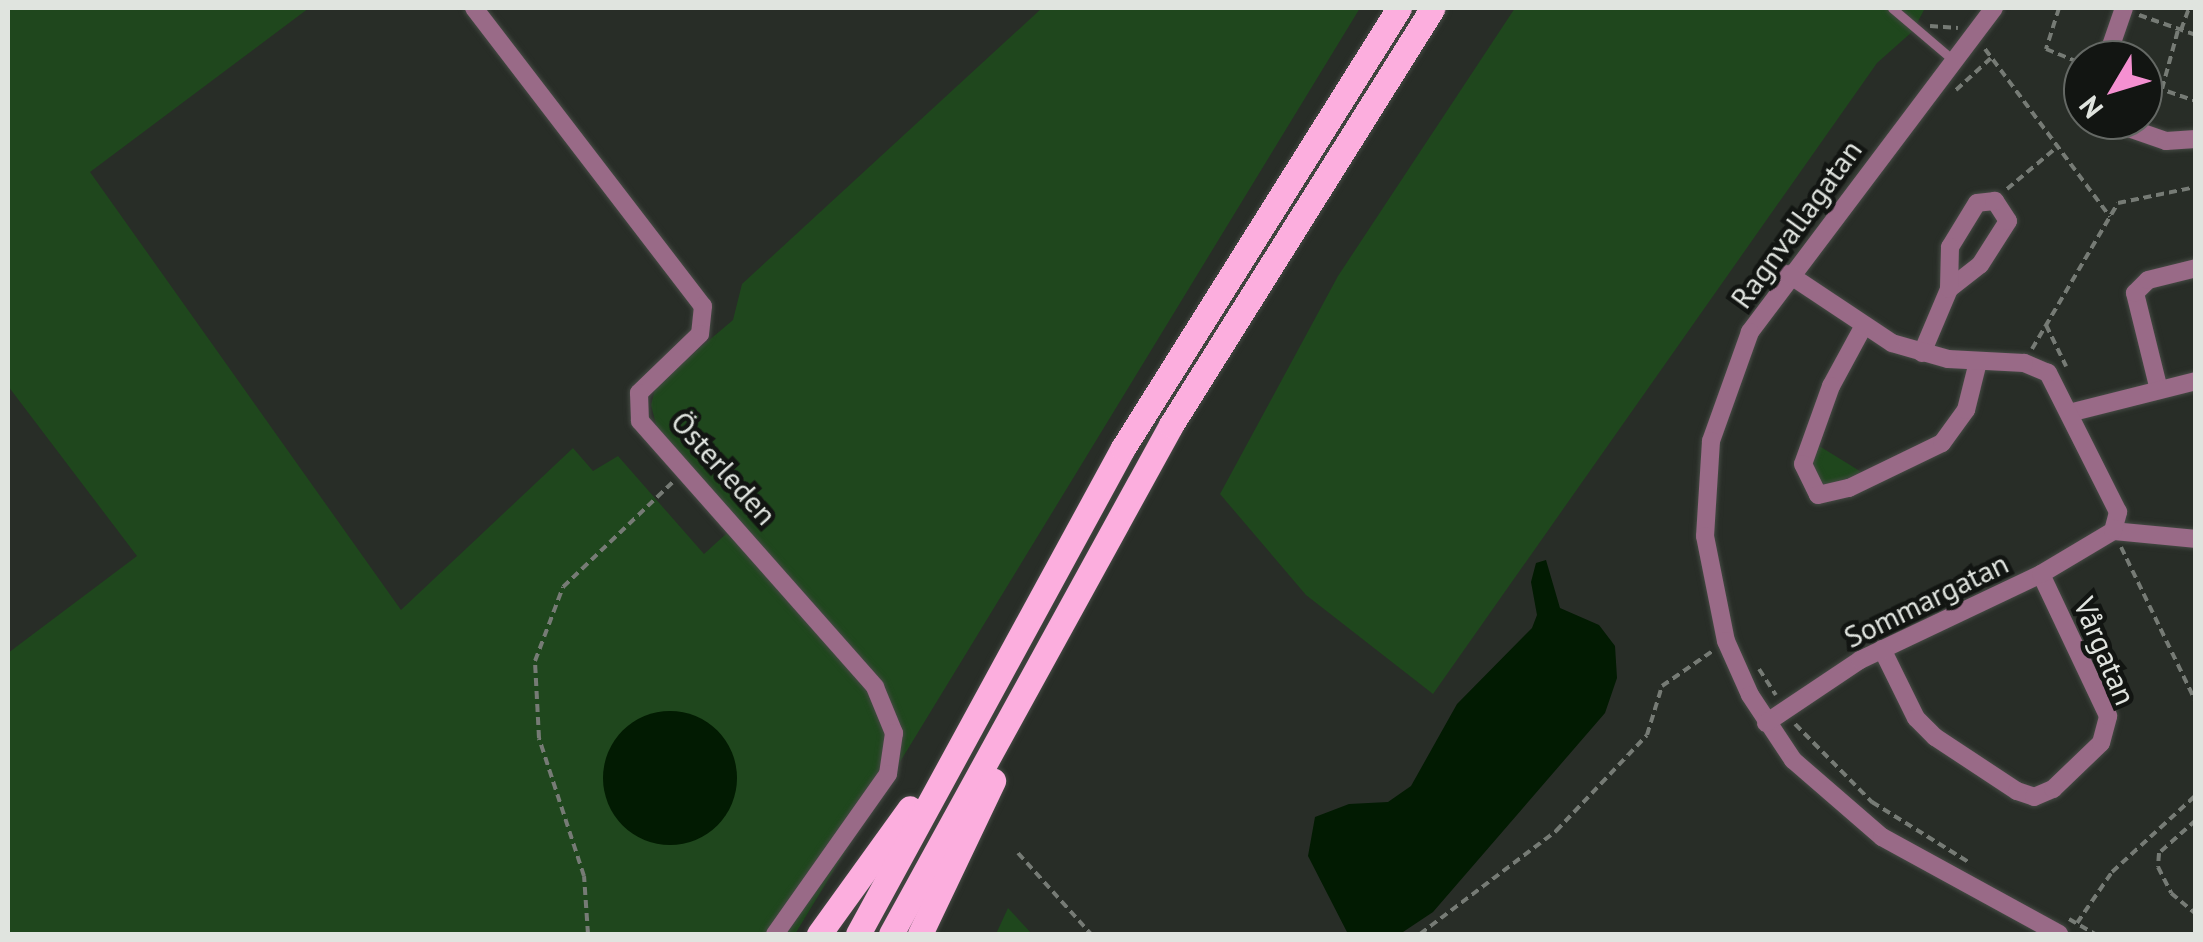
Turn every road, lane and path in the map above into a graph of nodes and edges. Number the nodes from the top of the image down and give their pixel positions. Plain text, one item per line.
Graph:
1 (474, 8) edge
2 (1399, 8) edge
3 (1433, 8) edge
4 (1892, 8) edge
5 (1994, 8) edge
6 (2059, 8) edge
7 (2123, 8) edge
8 (2189, 8) edge
9 (2180, 29) junction
10 (1922, 34) junction
11 (2196, 35) edge
12 (1972, 36) junction
13 (2113, 40) edge
14 (2063, 55) edge
15 (1992, 58) junction
16 (1953, 60) junction
17 (2163, 87) edge
18 (2163, 90) edge
19 (1945, 96) dead end
20 (2196, 101) edge
21 (2196, 138) edge
22 (2161, 140) edge
23 (2057, 147) junction
24 (2196, 187) edge
25 (1994, 200) junction
26 (2110, 217) junction
27 (2196, 268) edge
28 (1788, 274) junction
29 (1949, 288) junction
30 (1862, 328) junction
31 (1922, 353) junction
32 (1978, 362) junction
33 (2032, 365) junction
34 (2196, 381) edge
35 (2158, 390) junction
36 (2073, 412) junction
37 (684, 472) junction
38 (2113, 531) junction
39 (2196, 539) edge
40 (2041, 574) junction
41 (1070, 608) junction
42 (1726, 642) junction
43 (1882, 649) junction
44 (1750, 656) dead end
45 (2196, 702) edge
46 (1786, 710) junction
47 (1766, 723) junction
48 (966, 731) junction
49 (2196, 795) edge
50 (2196, 820) edge
51 (1018, 853) dead end
52 (1978, 868) dead end
53 (2060, 914) dead end
54 (2196, 914) edge
55 (2077, 923) junction
56 (588, 934) edge
57 (775, 934) edge
58 (819, 934) edge
59 (858, 934) edge
60 (890, 934) edge
61 (920, 934) edge
62 (1091, 934) edge
63 (1420, 934) edge
64 (2060, 934) edge
65 (2096, 934) edge

1 - 37 street, Österleden
2 - 48 main road
3 - 41 main road
4 - 10 lane
5 - 12 street, Ragnvallagatan
6 - 14 path
7 - 9 path
7 - 13 street
8 - 9 path
9 - 11 path
9 - 17 path
10 - 12 path
10 - 16 lane
12 - 15 path
12 - 16 street, Ragnvallagatan
15 - 19 path
15 - 23 path
16 - 28 street, Ragnvallagatan
18 - 20 path
21 - 22 street
23 - 25 path
23 - 26 path
24 - 26 path
25 - 29 street
25 - 29 street
26 - 33 path
27 - 35 street
28 - 30 street
28 - 42 street, Ragnvallagatan
29 - 31 street
30 - 31 street
30 - 32 street
31 - 32 street
32 - 33 street
33 - 36 street
34 - 35 street
35 - 36 street
36 - 38 street
37 - 56 path
37 - 57 street, Österleden
38 - 39 street
38 - 40 street, Sommargatan
38 - 45 path
40 - 43 street, Sommargatan
40 - 43 street, Vårgatan
41 - 60 main road
41 - 61 main road
42 - 47 street, Ragnvallagatan
42 - 63 path
43 - 46 street, Sommargatan
44 - 46 path
46 - 47 street, Sommargatan
46 - 52 path
47 - 64 street, Ragnvallagatan
48 - 58 main road
48 - 59 main road
49 - 55 path
50 - 54 path
51 - 62 path
53 - 55 path
55 - 65 path

